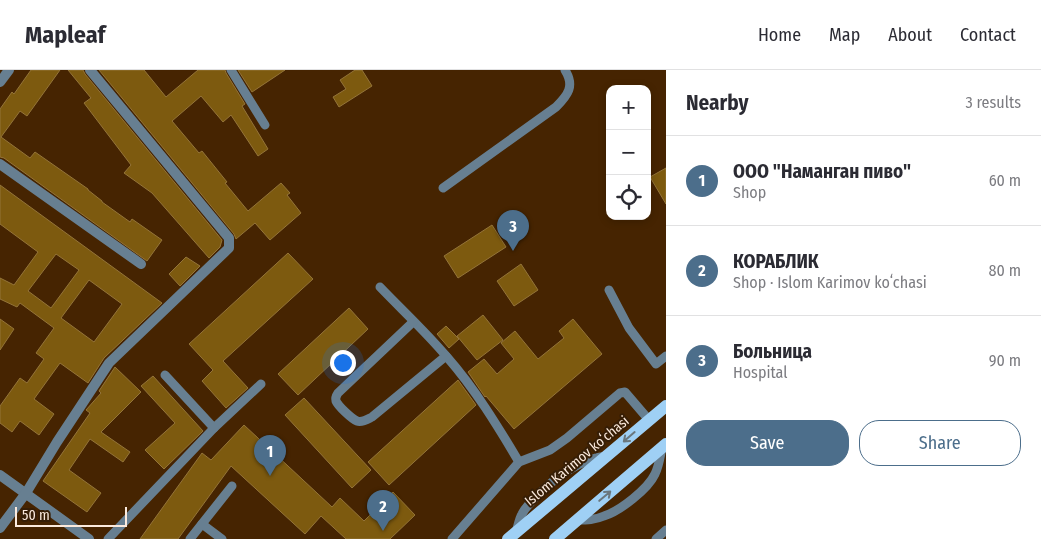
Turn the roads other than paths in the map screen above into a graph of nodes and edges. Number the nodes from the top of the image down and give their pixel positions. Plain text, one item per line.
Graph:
1 (9, 70) edge
2 (90, 70) edge
3 (231, 70) edge
4 (565, 70) edge
5 (0, 82) edge
6 (264, 125) dead end
7 (0, 164) edge
8 (443, 188) dead end
9 (141, 264) dead end
10 (380, 287) dead end
11 (609, 290) dead end
12 (413, 322) junction
13 (446, 356) junction
14 (666, 356) edge
15 (166, 375) dead end
16 (261, 384) dead end
17 (666, 406) edge
18 (649, 420) junction
19 (214, 428) junction
20 (664, 446) edge
21 (519, 462) junction
22 (658, 466) junction
23 (666, 474) edge
24 (0, 475) edge
25 (232, 486) dead end
26 (26, 493) junction
27 (577, 520) junction
28 (202, 524) junction
29 (0, 528) edge
30 (666, 530) edge
31 (512, 536) edge
32 (457, 537) edge
33 (89, 539) edge
34 (108, 539) edge
35 (190, 539) edge
36 (222, 539) edge
37 (555, 539) edge
38 (656, 539) edge

1 - 5 street
2 - 26 street
3 - 6 lane
4 - 8 lane
7 - 9 street
10 - 12 lane
11 - 14 lane
12 - 13 lane
12 - 13 lane
13 - 21 lane
15 - 19 lane
16 - 19 lane
17 - 18 main road, Islom Karimov koʻchasi
18 - 21 lane
18 -> 31 main road, Islom Karimov koʻchasi
19 - 34 lane
20 - 22 lane
27 -> 20 main road
21 - 32 lane
22 - 23 lane
22 - 27 lane
24 - 26 street
25 - 28 lane
26 - 29 street
26 - 33 street
27 - 37 main road
28 - 35 lane
28 - 36 lane
30 - 38 lane

